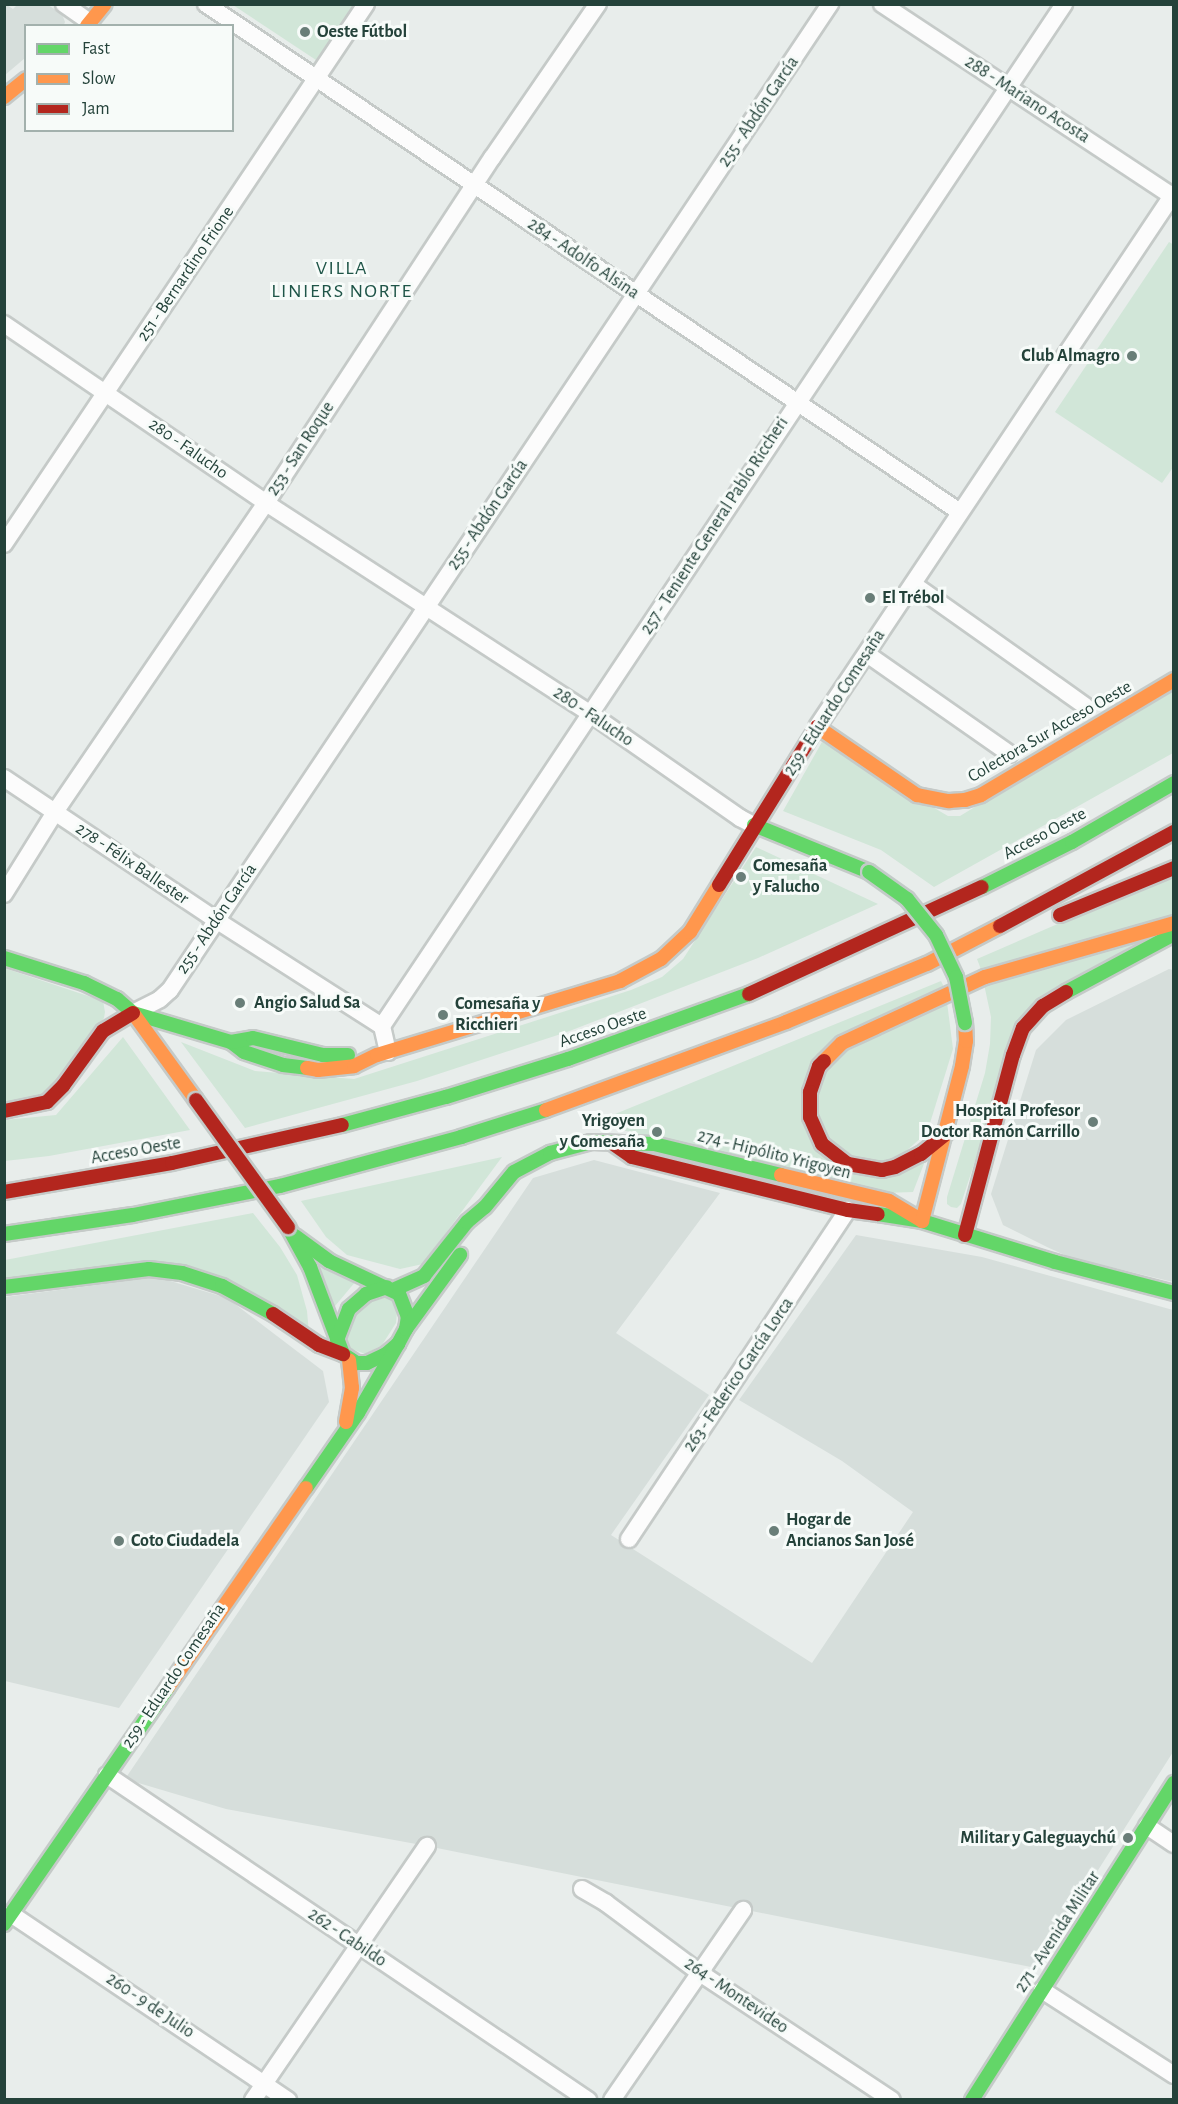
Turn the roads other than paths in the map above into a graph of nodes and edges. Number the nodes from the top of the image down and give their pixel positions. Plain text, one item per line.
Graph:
1 (64, 4) edge
2 (105, 4) edge
3 (206, 4) edge
4 (366, 4) edge
5 (598, 4) edge
6 (830, 4) edge
7 (882, 4) edge
8 (1065, 4) edge
9 (89, 24) edge
10 (317, 80) junction
11 (24, 82) edge
12 (1008, 88) junction
13 (4, 97) edge
14 (474, 186) junction
15 (1173, 195) edge
16 (637, 296) junction
17 (4, 324) edge
18 (106, 393) junction
19 (796, 403) junction
20 (266, 503) junction
21 (960, 512) junction
22 (4, 544) edge
23 (912, 584) junction
24 (426, 607) junction
25 (867, 654) junction
26 (1173, 680) edge
27 (1085, 706) dead end
28 (591, 714) junction
29 (817, 728) junction
30 (1010, 754) dead end
31 (1173, 769) edge
32 (4, 778) edge
33 (1173, 783) edge
34 (55, 812) junction
35 (754, 825) junction
36 (1173, 832) edge
37 (1072, 842) junction
38 (1173, 868) edge
39 (4, 894) edge
40 (1051, 918) dead end
41 (216, 920) junction
42 (1173, 923) edge
43 (1028, 926) dead end
44 (1173, 934) edge
45 (4, 958) edge
46 (927, 964) junction
47 (133, 1013) junction
48 (382, 1026) junction
49 (383, 1054) junction
50 (4, 1111) edge
51 (947, 1133) junction
52 (612, 1143) junction
53 (63, 1182) junction
54 (4, 1185) edge
55 (4, 1192) edge
56 (485, 1207) junction
57 (848, 1210) junction
58 (133, 1215) junction
59 (922, 1221) junction
60 (291, 1232) junction
61 (4, 1234) edge
62 (966, 1235) junction
63 (18, 1247) dead end
64 (4, 1287) edge
65 (390, 1289) junction
66 (1173, 1293) edge
67 (406, 1329) junction
68 (337, 1340) junction
69 (398, 1344) junction
70 (346, 1357) junction
71 (344, 1430) junction
72 (628, 1539) dead end
73 (107, 1775) junction
74 (1173, 1783) edge
75 (1147, 1826) junction
76 (1173, 1844) edge
77 (427, 1846) dead end
78 (582, 1889) dead end
79 (743, 1910) dead end
80 (8, 1919) edge
81 (358, 1946) junction
82 (700, 1973) junction
83 (1042, 1990) junction
84 (1173, 2075) edge
85 (264, 2083) junction
86 (253, 2100) edge
87 (288, 2100) edge
88 (588, 2100) edge
89 (612, 2100) edge
90 (892, 2100) edge
91 (972, 2100) edge

1 - 9 street
2 - 9 main road
3 - 10 street, 284 - Adolfo Alsina
4 - 10 street, 251 - Bernardino Frione
5 - 14 street, 253 - San Roque
6 - 16 street, 255 - Abdón García
7 - 12 street, 288 - Mariano Acosta
8 - 12 street, 257 - Teniente General Pablo Riccheri
10 - 14 street, 284 - Adolfo Alsina
10 - 18 street, 251 - Bernardino Frione
11 - 13 main road
12 - 15 street, 288 - Mariano Acosta
12 - 19 street, 257 - Teniente General Pablo Riccheri
14 - 16 street, 284 - Adolfo Alsina
14 - 20 street, 253 - San Roque
15 - 21 street, 259 - Eduardo Comesaña
16 - 19 street, 284 - Adolfo Alsina
16 - 24 street, 255 - Abdón García
17 - 18 street, 280 - Falucho
18 - 20 street, 280 - Falucho
18 - 22 street, 251 - Bernardino Frione
19 - 21 street, 284 - Adolfo Alsina
19 - 28 street, 257 - Teniente General Pablo Riccheri
20 - 24 street, 280 - Falucho
20 - 34 street, 253 - San Roque
21 - 23 street, 259 - Eduardo Comesaña
23 - 25 street, 259 - Eduardo Comesaña
23 - 27 street
24 - 28 street, 280 - Falucho
24 - 41 street, 255 - Abdón García
25 - 29 street, 259 - Eduardo Comesaña
25 - 30 street
26 - 29 main road, Colectora Sur Acceso Oeste
28 - 35 street, 280 - Falucho
28 - 48 street, 257 - Teniente General Pablo Riccheri
29 - 35 main road, 259 - Eduardo Comesaña
31 - 37 main road
32 - 34 street, 278 - Félix Ballester
33 - 37 main road, Acceso Oeste
34 - 39 street, 253 - San Roque
34 - 41 street, 278 - Félix Ballester
35 - 49 main road, 259 - Eduardo Comesaña
35 - 51 main road, 280 - Falucho, bridge
36 - 46 main road
37 - 53 main road, Acceso Oeste
38 - 40 main road
41 - 47 street, 255 - Abdón García
41 - 48 street, 278 - Félix Ballester
42 - 51 main road
43 - 46 main road
44 - 62 main road
45 - 47 main road
46 - 58 main road
47 - 49 main road
47 - 50 main road
47 - 60 main road, bridge
48 - 49 street
51 - 59 main road, 280 - Falucho
52 - 56 main road, 274 - Hipólito Yrigoyen
52 - 57 main road, 274 - Hipólito Yrigoyen
52 - 59 main road, 274 - Hipólito Yrigoyen
53 - 54 main road
53 - 55 main road, Acceso Oeste
56 - 65 main road
56 - 67 main road
57 - 59 main road, 274 - Hipólito Yrigoyen
57 - 72 street, 263 - Federico García Lorca
58 - 61 main road
58 - 63 main road
59 - 62 main road, 274 - Hipólito Yrigoyen
60 - 65 main road
60 - 68 main road
62 - 66 main road, 274 - Hipólito Yrigoyen
64 - 70 main road
65 - 67 main road
65 - 68 main road
67 - 69 main road
68 - 70 main road
69 - 70 main road
69 - 71 main road, 259 - Eduardo Comesaña
70 - 71 main road, 259 - Eduardo Comesaña
71 - 73 main road, 259 - Eduardo Comesaña
73 - 80 main road, 259 - Eduardo Comesaña
73 - 81 street, 262 - Cabildo
74 - 75 main road, 271 - Avenida Militar
75 - 76 street
75 - 83 main road, 271 - Avenida Militar
77 - 81 street
78 - 82 street, 264 - Montevideo
79 - 82 street
80 - 85 street, 260 - 9 de Julio
81 - 85 street
81 - 88 street, 262 - Cabildo
82 - 89 street
82 - 90 street, 264 - Montevideo
83 - 84 street
83 - 91 main road, 271 - Avenida Militar
85 - 86 street
85 - 87 street, 260 - 9 de Julio

